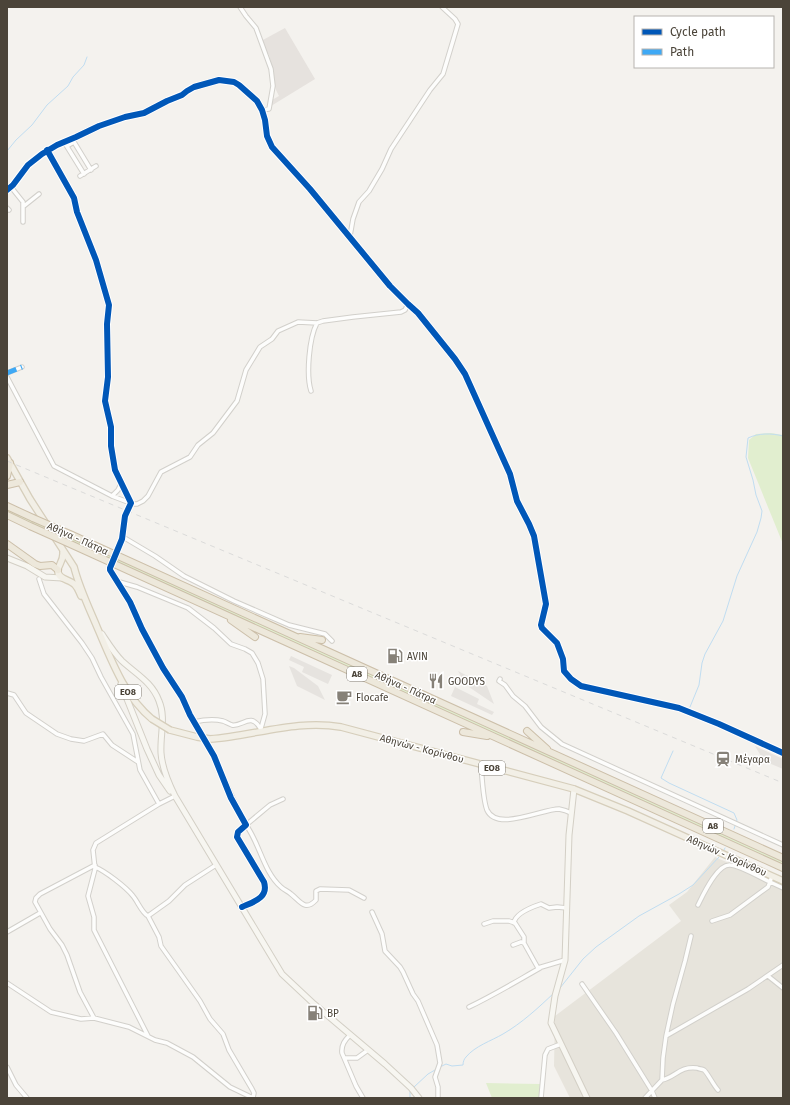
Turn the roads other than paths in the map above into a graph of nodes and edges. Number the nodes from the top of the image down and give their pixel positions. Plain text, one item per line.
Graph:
1 (240, 7) edge
2 (442, 7) edge
3 (269, 109) junction
4 (262, 110) junction
5 (265, 120) junction
6 (65, 144) junction
7 (47, 150) junction
8 (96, 166) dead end
9 (91, 170) junction
10 (9, 189) edge
11 (39, 194) dead end
12 (24, 206) junction
13 (23, 222) dead end
14 (350, 236) junction
15 (408, 304) junction
16 (317, 323) junction
17 (22, 367) dead end
18 (7, 373) edge
19 (7, 377) edge
20 (311, 391) dead end
21 (8, 461) edge
22 (7, 476) edge
23 (20, 482) junction
24 (121, 484) junction
25 (7, 485) edge
26 (112, 496) junction
27 (130, 505) junction
28 (7, 506) edge
29 (7, 515) edge
30 (125, 516) tunnel mouth
31 (122, 537) junction
32 (7, 544) edge
33 (120, 546) tunnel mouth
34 (63, 551) junction
35 (7, 558) edge
36 (70, 563) junction
37 (110, 568) dead end
38 (59, 569) junction
39 (75, 572) junction
40 (50, 578) junction
41 (64, 579) junction
42 (39, 580) dead end
43 (116, 581) junction
44 (88, 606) junction
45 (218, 611) junction
46 (98, 628) junction
47 (293, 636) junction
48 (255, 637) dead end
49 (322, 640) dead end
50 (332, 641) dead end
51 (112, 661) junction
52 (500, 679) dead end
53 (7, 693) edge
54 (194, 722) junction
55 (199, 730) tunnel mouth
56 (260, 730) junction
57 (527, 731) dead end
58 (463, 732) dead end
59 (495, 737) junction
60 (207, 744) tunnel mouth
61 (783, 753) edge
62 (553, 754) junction
63 (138, 762) junction
64 (481, 765) junction
65 (574, 789) junction
66 (175, 796) junction
67 (283, 799) dead end
68 (159, 804) junction
69 (571, 814) junction
70 (246, 825) junction
71 (783, 845) edge
72 (783, 858) edge
73 (216, 865) junction
74 (95, 866) junction
75 (783, 868) edge
76 (772, 876) junction
77 (783, 881) edge
78 (770, 882) junction
79 (783, 888) edge
80 (364, 898) dead end
81 (698, 905) dead end
82 (242, 907) junction
83 (567, 908) junction
84 (372, 912) dead end
85 (40, 913) junction
86 (148, 916) junction
87 (712, 921) dead end
88 (514, 923) junction
89 (484, 924) dead end
90 (7, 932) edge
91 (691, 936) dead end
92 (524, 943) junction
93 (513, 945) dead end
94 (565, 960) junction
95 (783, 964) edge
96 (540, 968) junction
97 (768, 976) junction
98 (7, 983) edge
99 (582, 984) dead end
100 (783, 988) edge
101 (469, 1007) dead end
102 (94, 1018) junction
103 (350, 1035) junction
104 (148, 1036) junction
105 (666, 1036) junction
106 (561, 1044) junction
107 (368, 1050) junction
108 (345, 1058) junction
109 (7, 1067) edge
110 (662, 1080) junction
111 (718, 1090) dead end
112 (652, 1091) junction
113 (27, 1098) edge
114 (253, 1098) edge
115 (363, 1098) edge
116 (419, 1098) edge
117 (438, 1098) edge
118 (541, 1098) edge
119 (587, 1098) edge
120 (645, 1098) edge
121 (655, 1098) edge

1 - 3 street
2 - 14 street
3 - 4 street
3 - 5 street
4 - 5 street
4 - 6 street
5 - 14 street
6 - 7 street
6 - 9 street
6 - 9 street
7 - 10 street
7 - 24 street
8 - 9 street
10 - 12 street
11 - 12 street
12 - 13 street
14 - 15 street
15 - 16 street
15 - 61 street
16 - 20 street
16 - 27 street
17 - 18 street
19 - 26 street
21 - 22 highway
21 - 23 main road, Αθηνών - Κορίνθου / ΕΟ8
23 - 25 highway
23 - 34 main road, Αθηνών - Κορίνθου / ΕΟ8
24 - 26 street
24 - 27 street
26 - 27 street
28 - 47 highway, Αθήνα - Πάτρα / Α8, bridge
29 - 45 highway, Αθήνα - Πάτρα / Α8, bridge
30 - 31 street
31 - 33 street
31 - 50 street
32 - 38 highway
34 - 36 main road, Αθηνών - Κορίνθου / ΕΟ8
34 - 38 main road
35 - 40 main road
36 - 38 main road
36 - 39 main road, Αθηνών - Κορίνθου / ΕΟ8
37 - 43 street
38 - 40 main road
38 - 41 main road, Αθηνών - Κορίνθου / ΕΟ8
39 - 41 main road
39 - 44 main road, Αθηνών - Κορίνθου / ΕΟ8
40 - 41 main road
41 - 44 main road, Αθηνών - Κορίνθου / ΕΟ8
42 - 63 street
43 - 54 street
43 - 56 street
44 - 46 main road, Αθηνών - Κορίνθου / ΕΟ8
45 - 48 highway
45 - 59 highway, Αθήνα - Πάτρα / Α8
46 - 51 main road, Αθηνών - Κορίνθου / ΕΟ8
46 - 66 main road, Αθηνών - Κορίνθου
47 - 49 highway
47 - 62 highway, Αθήνα - Πάτρα / Α8
51 - 56 main road, Αθηνών - Κορίνθου / ΕΟ8, bridge
51 - 66 main road, Αθηνών - Κορίνθου
52 - 71 street
53 - 63 street
54 - 55 street
54 - 56 street
56 - 64 main road, Αθηνών - Κορίνθου / ΕΟ8
57 - 62 highway
58 - 59 highway
59 - 75 highway, Αθήνα - Πάτρα / Α8
60 - 70 street
62 - 72 highway, Αθήνα - Πάτρα / Α8
63 - 68 street
64 - 65 main road, Αθηνών - Κορίνθου / ΕΟ8
64 - 69 street
65 - 69 main road
65 - 76 main road, Αθηνών - Κορίνθου / ΕΟ8
66 - 68 street
66 - 73 main road, Αθηνών - Κορίνθου
67 - 70 street
68 - 74 street
69 - 83 main road
70 - 80 street
70 - 82 street
73 - 82 main road, Αθηνών - Κορίνθου
73 - 86 street
74 - 85 street
74 - 86 street
74 - 104 street
76 - 77 main road, Αθηνών - Κορίνθου / ΕΟ8
76 - 78 street
78 - 79 street
78 - 81 street
78 - 87 street
82 - 103 main road, Αθηνών - Κορίνθου
83 - 88 street
83 - 94 main road
84 - 117 street
85 - 90 street
85 - 102 street
86 - 114 street
88 - 89 street
88 - 92 street
91 - 105 street
92 - 93 street
92 - 96 street
94 - 96 street
94 - 106 main road
95 - 97 street
96 - 101 street
97 - 100 street
97 - 105 street
98 - 102 street
99 - 112 street
102 - 104 street
103 - 107 main road, Αθηνών - Κορίνθου
103 - 108 street
104 - 114 street
105 - 110 street
106 - 118 street
106 - 119 main road
107 - 108 street
107 - 116 main road, Αθηνών - Κορίνθου
108 - 115 street
109 - 113 street
110 - 111 street
110 - 112 street
112 - 120 street
112 - 121 street

